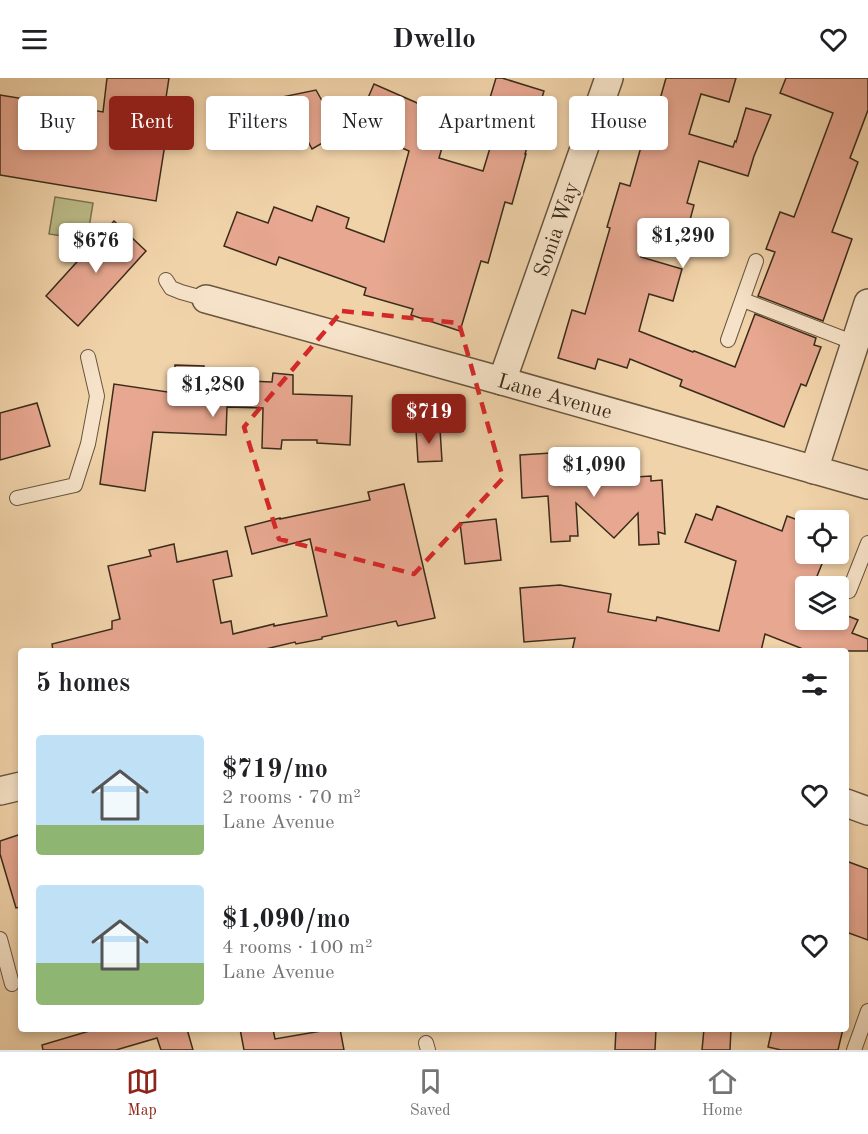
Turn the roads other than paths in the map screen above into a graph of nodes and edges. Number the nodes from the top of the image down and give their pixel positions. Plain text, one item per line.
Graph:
1 (607, 78) edge
2 (756, 261) dead end
3 (166, 280) dead end
4 (206, 299) joint
5 (742, 300) junction
6 (868, 303) edge
7 (728, 340) dead end
8 (855, 343) junction
9 (88, 357) dead end
10 (502, 381) junction
11 (814, 470) junction
12 (868, 485) edge
13 (17, 498) dead end
14 (868, 543) edge
15 (849, 591) dead end
16 (18, 787) edge
17 (0, 791) edge
18 (849, 803) edge
19 (868, 811) edge
20 (0, 939) edge
21 (12, 984) dead end
22 (868, 1011) edge
23 (854, 1050) edge

1 - 10 street, Sonia Way
2 - 5 lane
3 - 4 lane
4 - 10 street, Lane Avenue
5 - 7 lane
5 - 8 lane
6 - 8 street
8 - 11 street
9 - 13 lane
10 - 11 street, Lane Avenue
11 - 12 street, Lane Avenue
14 - 15 lane
16 - 17 street
18 - 19 street
20 - 21 lane
22 - 23 lane

